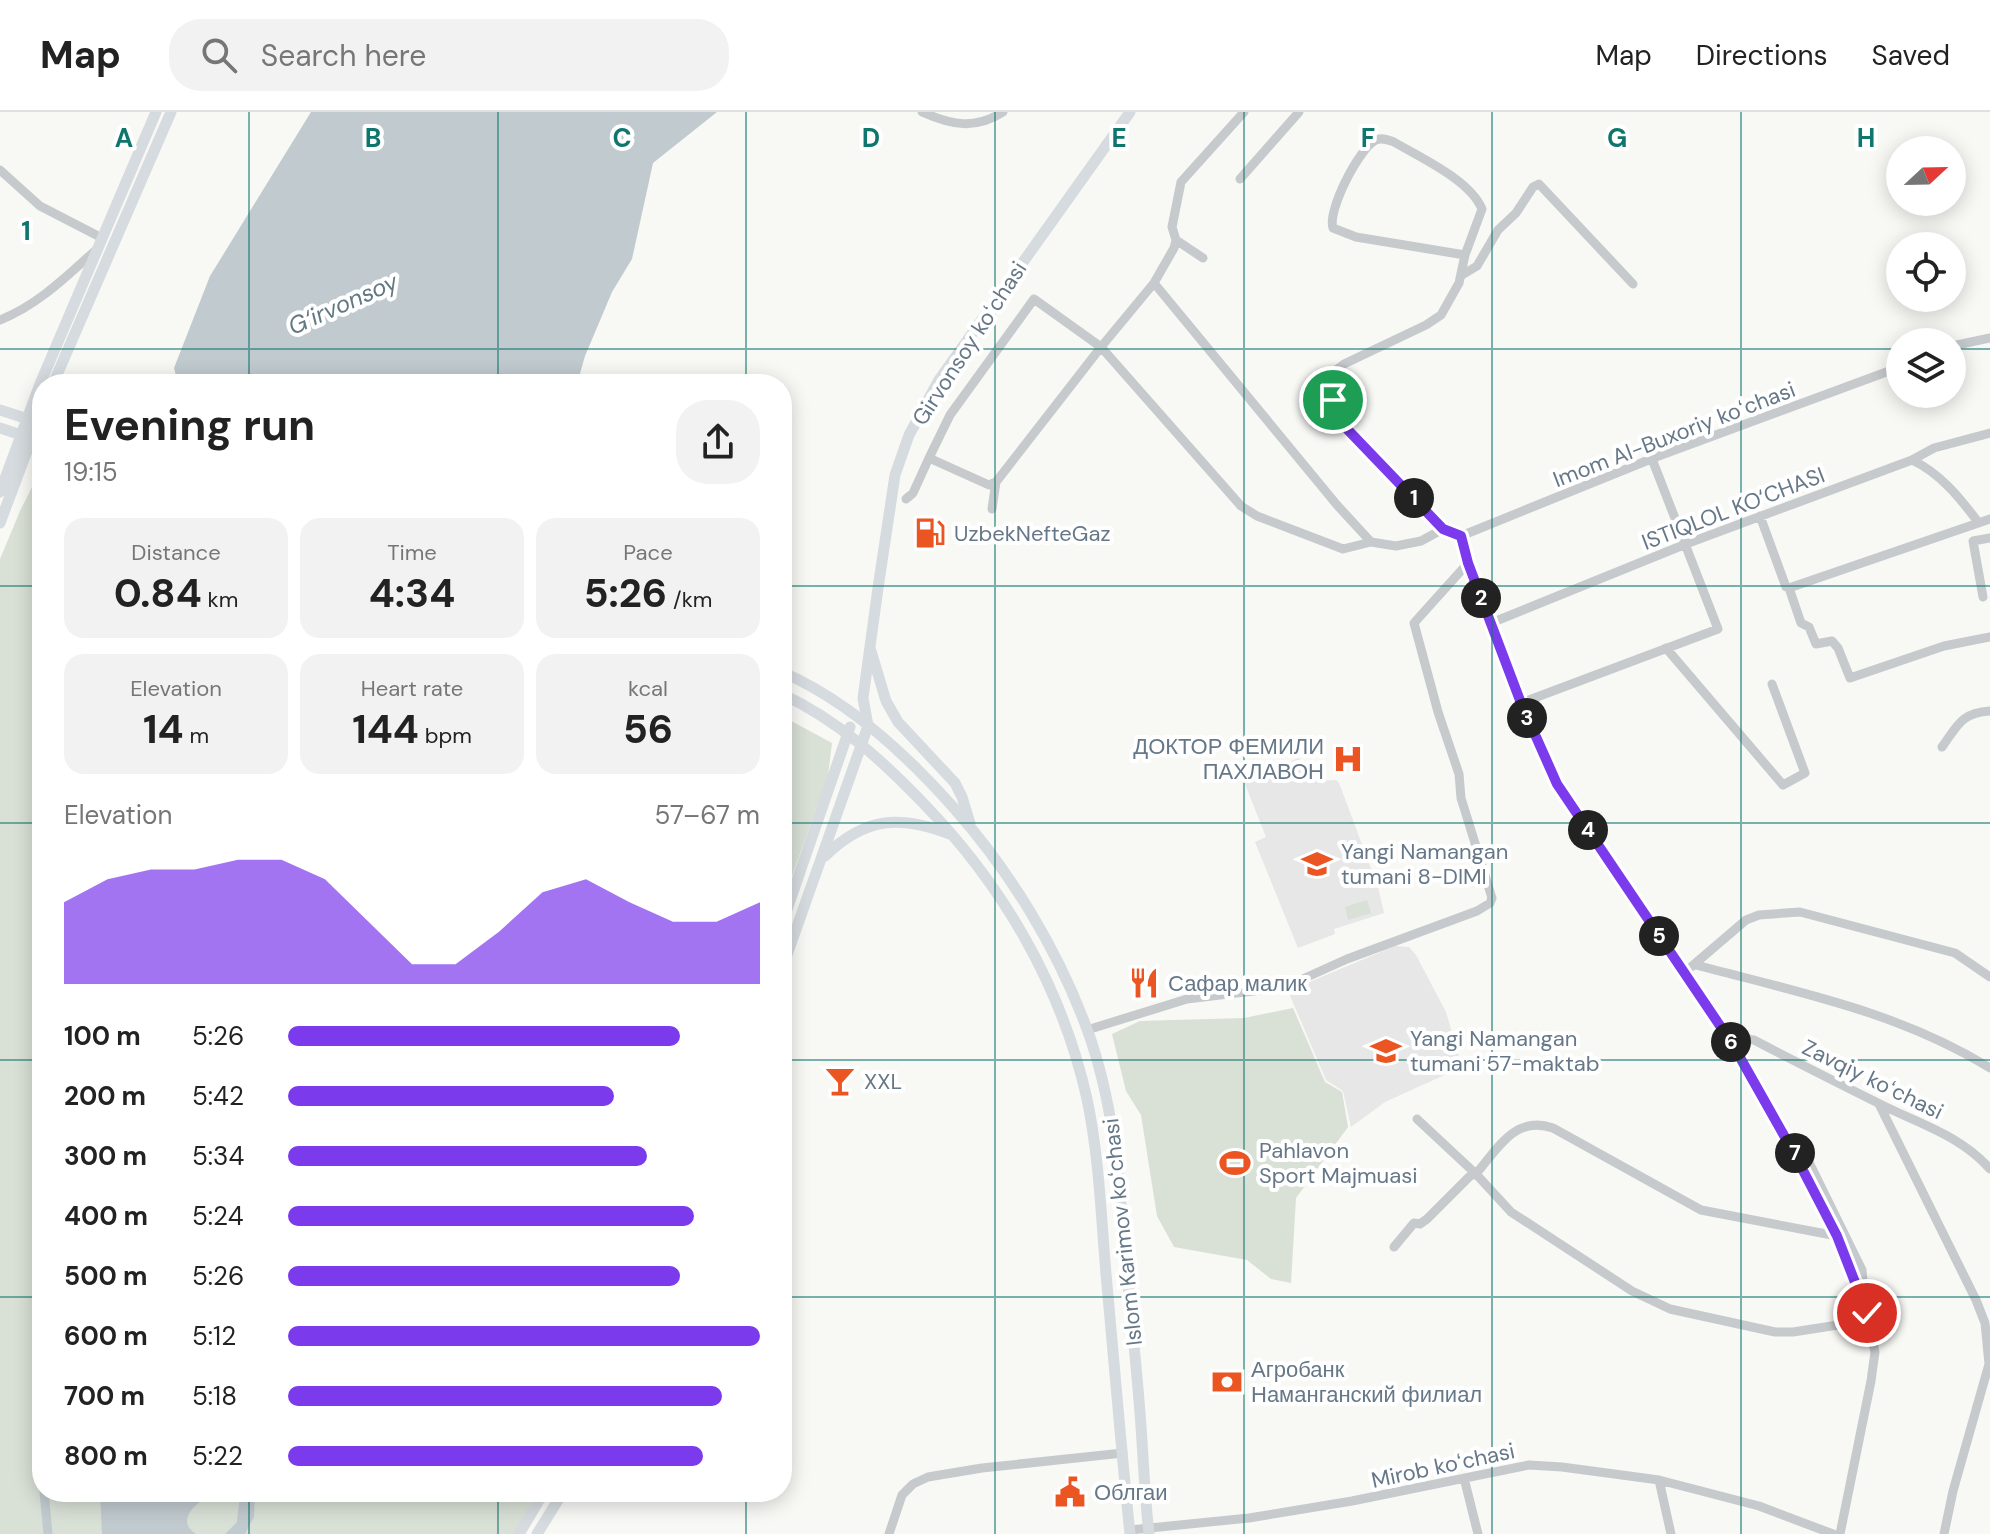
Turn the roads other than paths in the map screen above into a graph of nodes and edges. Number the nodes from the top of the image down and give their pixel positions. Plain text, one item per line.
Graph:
1 (156, 112) edge
2 (171, 112) edge
3 (922, 112) edge
4 (1003, 112) edge
5 (1130, 112) edge
6 (1244, 112) edge
7 (1299, 112) edge
8 (0, 170) edge
9 (1240, 179) dead end
10 (1176, 240) junction
11 (100, 243) junction
12 (1465, 255) junction
13 (1203, 258) dead end
14 (1462, 275) junction
15 (1154, 283) junction
16 (1633, 284) dead end
17 (0, 320) edge
18 (1990, 338) edge
19 (1966, 343) edge
20 (1101, 347) junction
21 (1886, 372) edge
22 (50, 374) edge
23 (51, 374) edge
24 (0, 410) edge
25 (32, 421) edge
26 (32, 421) edge
27 (0, 428) edge
28 (32, 433) edge
29 (1990, 433) edge
30 (32, 439) edge
31 (929, 458) junction
32 (1652, 459) junction
33 (1912, 460) junction
34 (10, 480) junction
35 (996, 482) junction
36 (0, 492) edge
37 (906, 499) dead end
38 (992, 509) dead end
39 (1760, 516) junction
40 (1990, 519) edge
41 (1978, 522) junction
42 (0, 523) edge
43 (1443, 529) junction
44 (1461, 536) junction
45 (1990, 538) edge
46 (1371, 542) junction
47 (1686, 544) junction
48 (1468, 563) junction
49 (1789, 588) junction
50 (1983, 597) dead end
51 (1491, 623) junction
52 (1990, 637) edge
53 (870, 645) junction
54 (1666, 648) junction
55 (792, 678) edge
56 (1772, 684) dead end
57 (863, 698) junction
58 (792, 700) edge
59 (1521, 703) junction
60 (1990, 711) edge
61 (854, 716) junction
62 (868, 726) junction
63 (849, 733) junction
64 (862, 743) junction
65 (1942, 747) dead end
66 (971, 827) junction
67 (955, 837) junction
68 (822, 859) junction
69 (792, 895) edge
70 (792, 942) edge
71 (1696, 965) junction
72 (1684, 973) junction
73 (1990, 977) edge
74 (1087, 1030) junction
75 (1733, 1045) junction
76 (1990, 1068) edge
77 (1879, 1104) junction
78 (1417, 1119) dead end
79 (1801, 1146) dead end
80 (1990, 1169) edge
81 (1476, 1174) junction
82 (1837, 1236) junction
83 (1394, 1247) dead end
84 (1127, 1271) junction
85 (1106, 1273) junction
86 (1858, 1291) junction
87 (1867, 1313) junction
88 (1988, 1377) edge
89 (1123, 1453) junction
90 (1464, 1478) junction
91 (1659, 1480) junction
92 (538, 1502) edge
93 (557, 1502) edge
94 (1148, 1531) edge
95 (1130, 1532) edge
96 (519, 1534) edge
97 (537, 1534) edge
98 (889, 1534) edge
99 (1478, 1534) edge
100 (1671, 1534) edge
101 (1833, 1534) edge
102 (1840, 1534) edge
103 (1944, 1534) edge

1 - 11 main road
2 - 23 main road
3 - 4 street
5 - 53 main road, Girvonsoy koʻchasi
6 - 10 street
7 - 9 street
8 - 11 street
10 - 13 street
10 - 15 street
11 - 17 street
11 - 22 main road
12 - 12 street
12 - 14 street
14 - 16 street
14 - 43 street
15 - 20 street
15 - 46 street
18 - 19 street
20 - 31 street
20 - 35 street
20 - 46 street
21 - 32 street, Imom Al-Buxoriy koʻchasi
24 - 26 main road
25 - 34 main road
27 - 30 main road
28 - 34 main road
29 - 33 street, ISTIQLOL KO‘CHASI
31 - 35 street
31 - 37 street
32 - 44 street, Imom Al-Buxoriy koʻchasi
32 - 47 street
33 - 39 street, ISTIQLOL KO‘CHASI
33 - 41 street
34 - 36 main road
34 - 42 main road
35 - 38 street
39 - 47 street, ISTIQLOL KO‘CHASI
39 - 49 street
40 - 41 street
41 - 49 street
43 - 44 street
43 - 46 street
44 - 48 street
45 - 50 street
47 - 51 street, ISTIQLOL KO‘CHASI
47 - 54 street
48 - 51 street
48 - 74 street
49 - 52 street
51 - 59 street
53 - 57 main road, Girvonsoy koʻchasi
53 - 66 main road
54 - 56 street
54 - 59 street
55 - 61 main road, Islom Karimov koʻchasi
57 - 61 main road, Girvonsoy koʻchasi
57 - 62 main road, Girvonsoy koʻchasi
58 - 63 main road, Islom Karimov koʻchasi
59 - 72 street
60 - 65 street
61 - 62 main road, Islom Karimov koʻchasi
61 - 63 main road, Girvonsoy koʻchasi
62 - 64 main road, Girvonsoy koʻchasi
62 - 66 main road, Islom Karimov koʻchasi
63 - 64 main road, Islom Karimov koʻchasi
63 - 69 main road
64 - 67 main road, Islom Karimov koʻchasi
64 - 68 main road, Girvonsoy koʻchasi
66 - 74 main road, Islom Karimov koʻchasi
67 - 68 main road
67 - 85 main road, Islom Karimov koʻchasi
68 - 70 main road, Girvonsoy koʻchasi
71 - 72 street
71 - 73 street
71 - 76 street
72 - 75 street
74 - 84 main road, Islom Karimov koʻchasi
75 - 77 street, Zavqiy koʻchasi
75 - 82 street
77 - 80 street, Zavqiy koʻchasi
77 - 88 street
78 - 81 street
79 - 86 street
81 - 82 street
81 - 83 street
81 - 87 street
82 - 86 street
84 - 85 main road
84 - 94 main road, Islom Karimov koʻchasi
85 - 89 main road, Islom Karimov koʻchasi
86 - 87 street
87 - 102 street
88 - 103 street
89 - 95 main road, Islom Karimov koʻchasi
89 - 98 street
90 - 91 street, Mirob koʻchasi
90 - 94 street, Mirob koʻchasi
90 - 99 street
91 - 100 street
91 - 101 street, Mirob koʻchasi
92 - 96 main road
93 - 97 main road
94 - 95 street, Mirob koʻchasi

